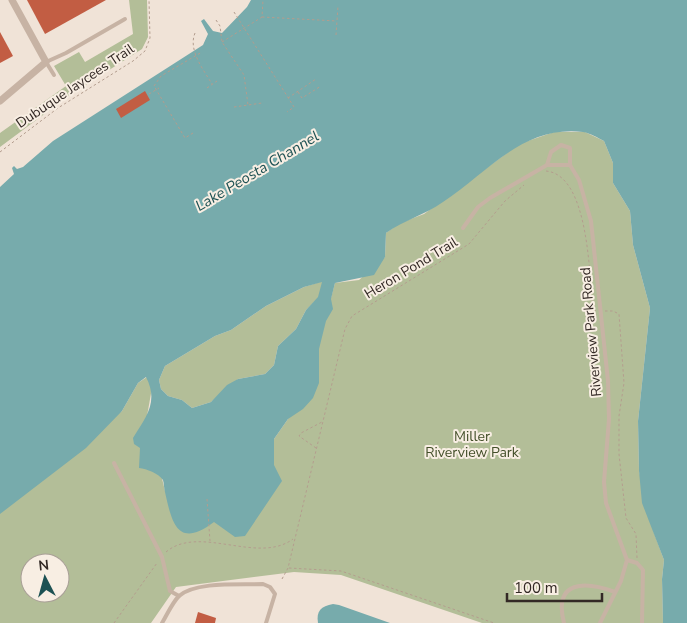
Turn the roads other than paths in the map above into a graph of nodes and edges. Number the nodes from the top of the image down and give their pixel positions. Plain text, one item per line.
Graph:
1 (12, 0) edge
2 (125, 19) dead end
3 (46, 62) junction
4 (54, 75) dead end
5 (0, 101) edge
6 (547, 165) junction
7 (570, 165) junction
8 (463, 228) dead end
9 (114, 463) dead end
10 (627, 560) junction
11 (615, 592) junction
12 (179, 596) junction
13 (162, 623) edge
14 (266, 623) edge
15 (564, 623) edge
16 (600, 623) edge
17 (642, 623) edge

1 - 3 street
2 - 3 lane
3 - 4 lane
3 - 5 street
6 - 7 lane
6 - 7 lane, Riverview Park Road
6 - 8 lane
7 - 10 lane, Riverview Park Road
9 - 12 lane
10 - 11 lane
10 - 17 lane
11 - 15 lane
11 - 16 lane
12 - 13 lane
12 - 14 lane

